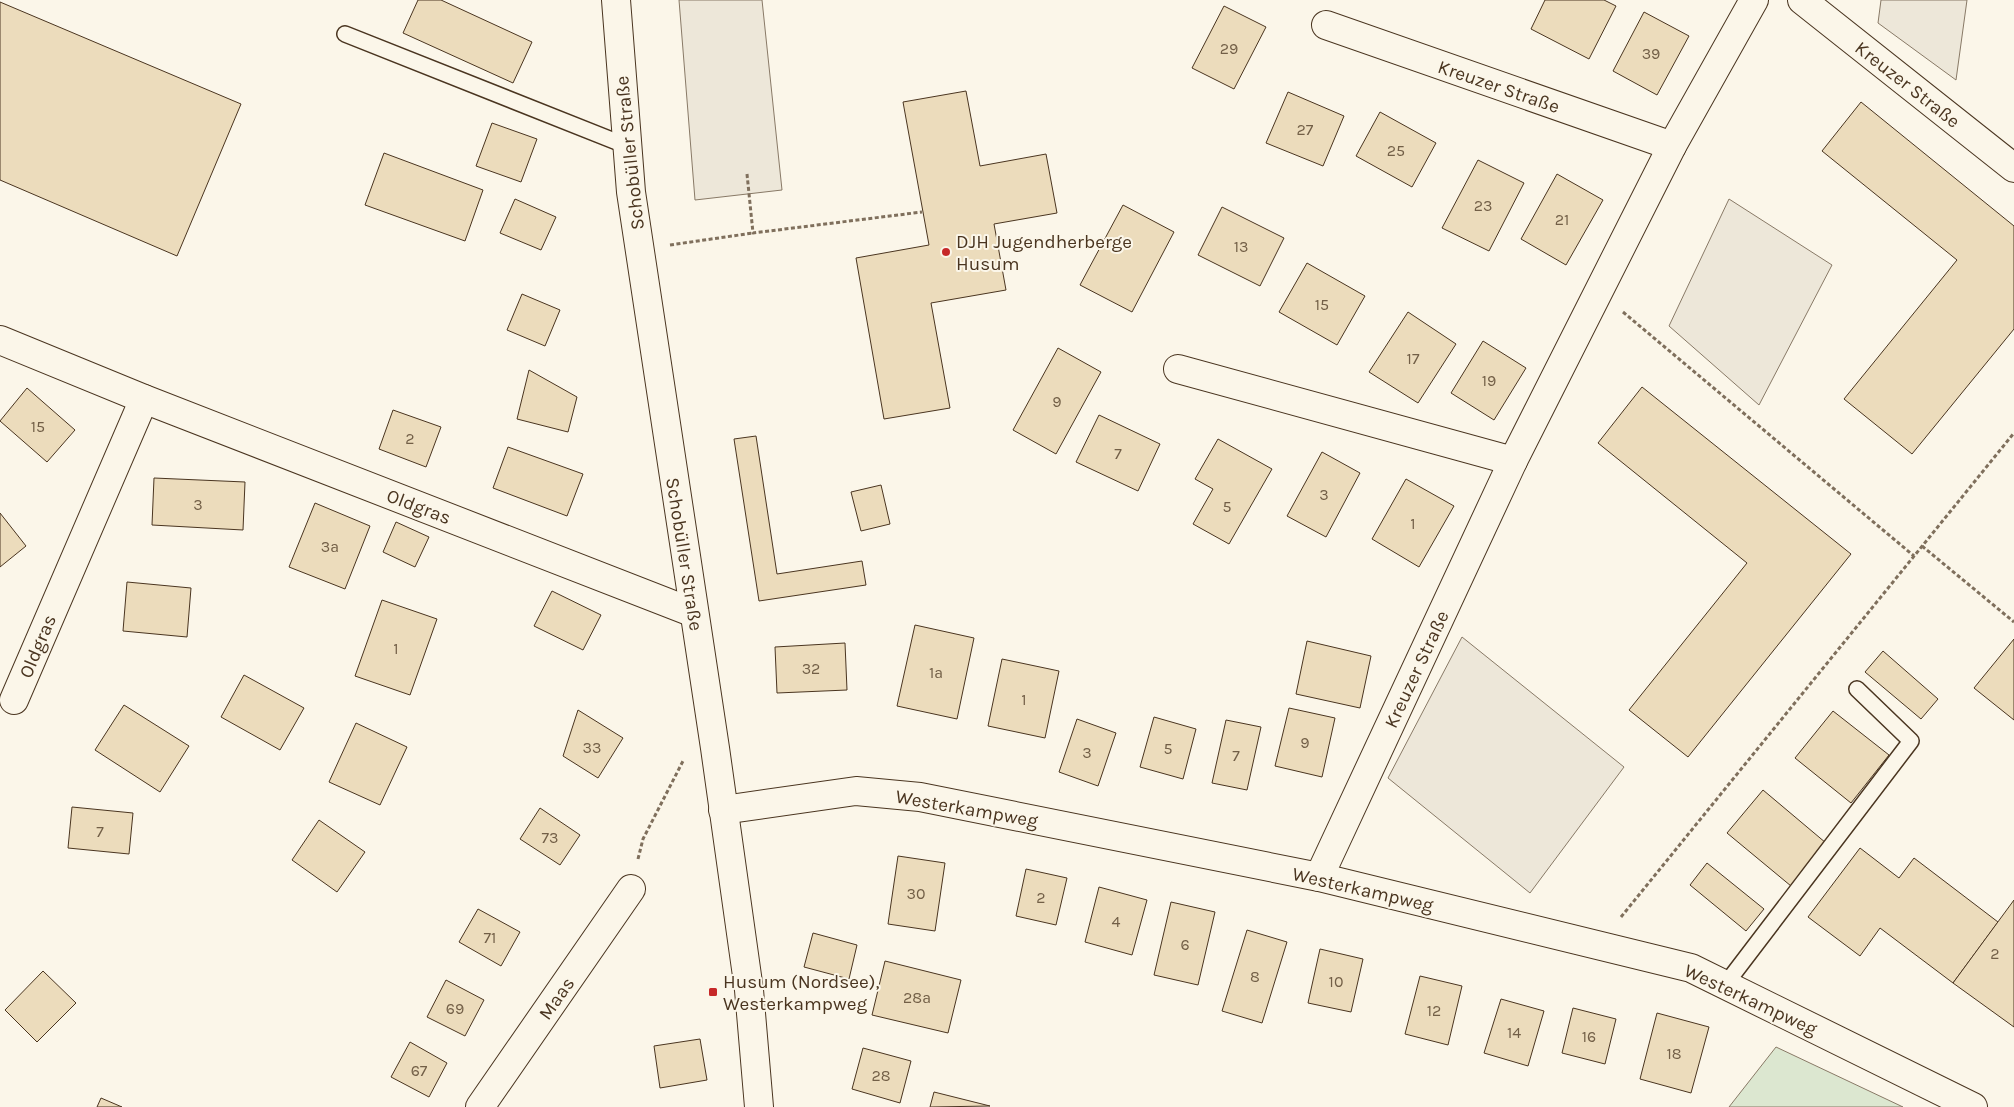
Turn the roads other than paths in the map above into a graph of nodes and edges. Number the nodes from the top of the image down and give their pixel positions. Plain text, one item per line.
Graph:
1 (616, 0) edge
2 (1754, 0) edge
3 (1802, 0) edge
4 (1326, 25) dead end
5 (346, 34) dead end
6 (627, 146) junction
7 (1672, 146) junction
8 (2014, 168) edge
9 (0, 340) edge
10 (1178, 369) dead end
11 (144, 399) junction
12 (1513, 461) junction
13 (694, 613) junction
14 (1857, 689) dead end
15 (7, 705) edge
16 (723, 810) junction
17 (1319, 877) junction
18 (631, 889) road end
19 (1725, 985) junction
20 (480, 1107) edge
21 (759, 1107) edge
22 (1973, 1107) edge

1 - 6 street, Schobüller Straße
2 - 7 street, Kreuzer Straße
3 - 8 street, Kreuzer Straße
4 - 7 street, Kreuzer Straße
5 - 6 lane
6 - 13 street, Schobüller Straße
7 - 12 street, Kreuzer Straße
9 - 11 street, Oldgras
10 - 12 street
11 - 13 street, Oldgras
11 - 15 street, Oldgras
12 - 17 street, Kreuzer Straße
13 - 16 street, Schobüller Straße
14 - 19 lane
16 - 17 street, Westerkampweg
16 - 21 street, Schobüller Straße
17 - 19 street, Westerkampweg
18 - 20 street, Maas
19 - 22 street, Westerkampweg

